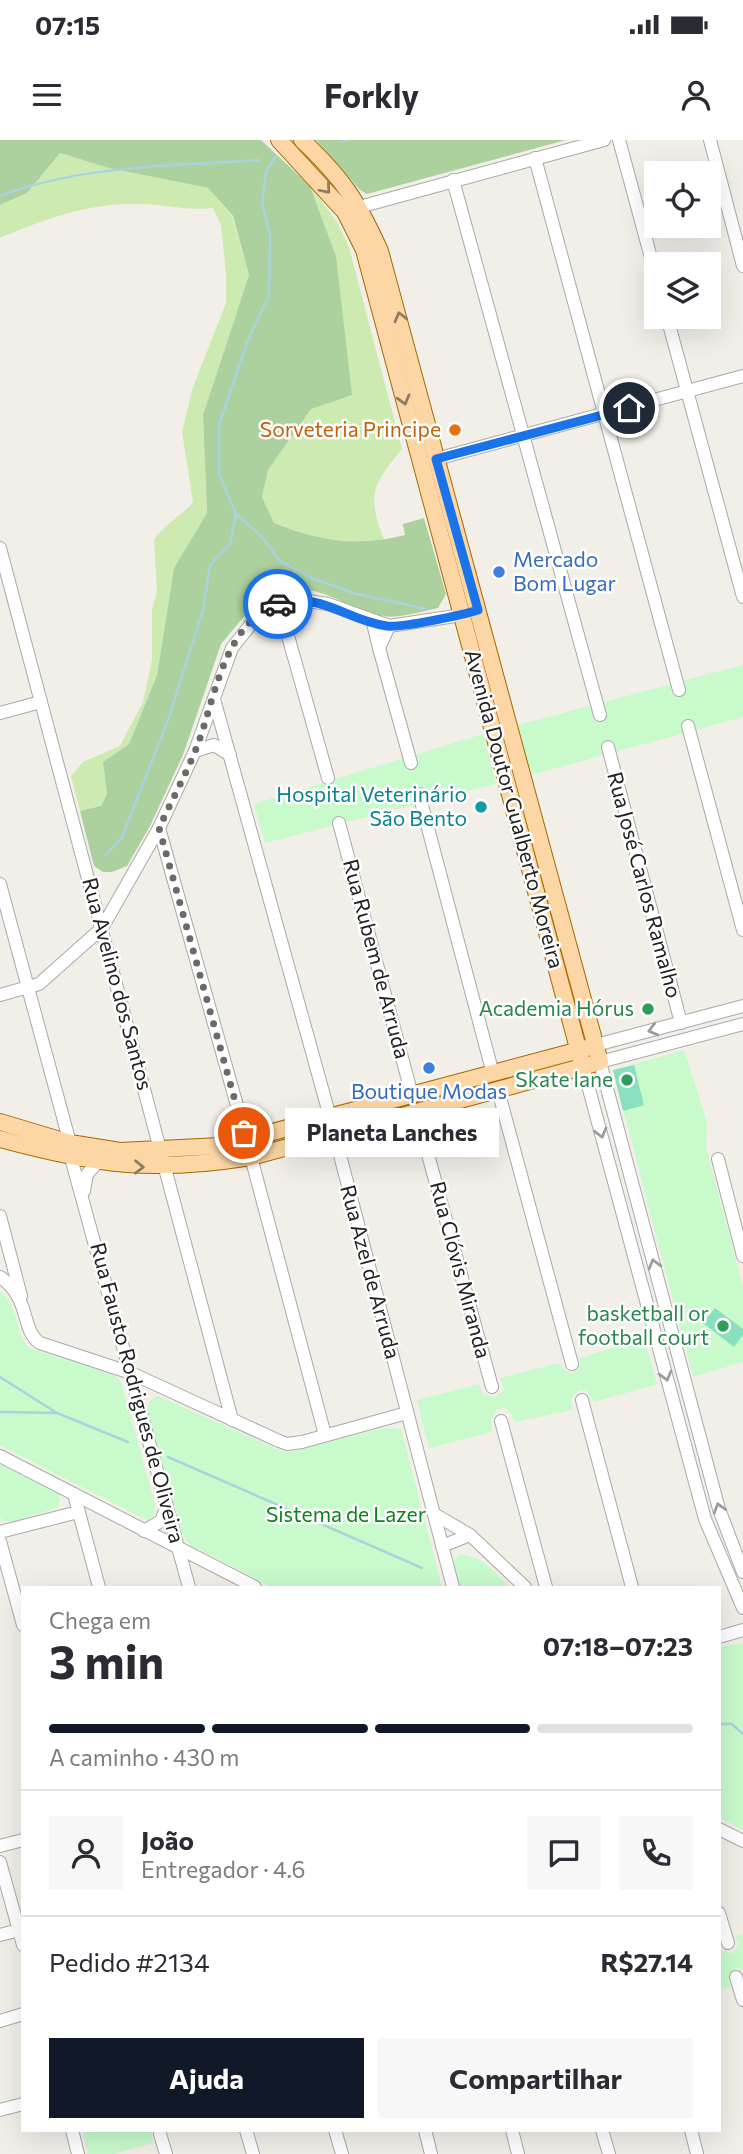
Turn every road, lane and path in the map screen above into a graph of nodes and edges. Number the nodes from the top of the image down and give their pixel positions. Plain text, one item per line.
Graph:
1 (279, 140) edge
2 (302, 140) edge
3 (604, 140) edge
4 (619, 140) edge
5 (709, 140) edge
6 (535, 158) junction
7 (453, 180) junction
8 (352, 208) junction
9 (649, 252) edge
10 (743, 266) edge
11 (670, 329) edge
12 (743, 376) edge
13 (688, 391) junction
14 (604, 415) junction
15 (523, 436) junction
16 (429, 461) junction
17 (0, 548) edge
18 (743, 597) edge
19 (279, 604) junction
20 (470, 612) junction
21 (373, 623) junction
22 (388, 626) junction
23 (379, 648) junction
24 (678, 690) dead end
25 (214, 699) junction
26 (41, 702) junction
27 (0, 713) edge
28 (600, 715) dead end
29 (688, 726) dead end
30 (608, 747) dead end
31 (195, 751) junction
32 (230, 755) junction
33 (411, 763) dead end
34 (328, 778) dead end
35 (419, 794) dead end
36 (339, 823) dead end
37 (159, 828) junction
38 (0, 884) edge
39 (102, 928) junction
40 (743, 930) edge
41 (27, 988) junction
42 (0, 995) edge
43 (743, 1006) edge
44 (681, 1023) junction
45 (743, 1024) edge
46 (596, 1045) junction
47 (579, 1050) junction
48 (600, 1062) junction
49 (583, 1067) junction
50 (494, 1074) junction
51 (498, 1090) junction
52 (414, 1103) junction
53 (61, 1115) junction
54 (330, 1117) junction
55 (0, 1122) edge
56 (334, 1134) junction
57 (53, 1138) junction
58 (1, 1139) edge
59 (247, 1140) junction
60 (71, 1150) junction
61 (251, 1157) junction
62 (164, 1159) junction
63 (718, 1159) dead end
64 (98, 1162) junction
65 (84, 1198) junction
66 (0, 1216) edge
67 (743, 1255) edge
68 (0, 1277) edge
69 (22, 1299) junction
70 (572, 1364) dead end
71 (131, 1373) junction
72 (492, 1387) dead end
73 (582, 1400) dead end
74 (407, 1413) junction
75 (232, 1420) junction
76 (501, 1422) dead end
77 (325, 1435) junction
78 (0, 1456) edge
79 (74, 1494) junction
80 (167, 1506) junction
81 (105, 1511) junction
82 (78, 1512) junction
83 (434, 1514) junction
84 (82, 1525) junction
85 (144, 1531) junction
86 (0, 1532) edge
87 (470, 1535) junction
88 (0, 1541) edge
89 (442, 1546) junction
90 (179, 1548) junction
91 (538, 1558) junction
92 (211, 1565) junction
93 (742, 1565) edge
94 (724, 1567) junction
95 (99, 1586) edge
96 (190, 1586) edge
97 (191, 1586) edge
98 (253, 1586) edge
99 (453, 1586) edge
100 (524, 1586) edge
101 (526, 1586) edge
102 (544, 1586) edge
103 (632, 1586) edge
104 (743, 1608) edge
105 (21, 1618) edge
106 (743, 1630) edge
107 (721, 1636) edge
108 (721, 1830) edge
109 (21, 1841) edge
110 (743, 1841) edge
111 (0, 1846) edge
112 (0, 1862) edge
113 (721, 1920) edge
114 (19, 1930) junction
115 (0, 1935) edge
116 (21, 1938) edge
117 (728, 1943) dead end
118 (736, 1977) dead end
119 (743, 2000) edge
120 (21, 2015) edge
121 (0, 2021) edge
122 (21, 2104) edge
123 (0, 2109) edge
124 (72, 2132) edge
125 (247, 2132) edge
126 (336, 2132) edge
127 (426, 2132) edge
128 (513, 2132) edge
129 (603, 2132) edge
130 (692, 2132) edge
131 (160, 2134) dead end
132 (78, 2154) edge
133 (166, 2154) edge
134 (253, 2154) edge
135 (342, 2154) edge
136 (431, 2154) edge
137 (519, 2154) edge
138 (609, 2154) edge
139 (697, 2154) edge

1 -> 8 main road, Avenida Doutor Gualberto Moreira
2 - 8 main road, Avenida Doutor Gualberto Moreira
3 - 6 street
4 - 9 street
5 - 10 street
6 - 7 street
6 - 14 street
7 - 8 street
7 - 15 street
8 - 16 main road, Avenida Doutor Gualberto Moreira
11 - 13 street
12 - 13 street
13 - 14 street
13 - 18 street
14 - 15 street
14 - 24 street
15 - 16 street
15 - 28 street
16 - 20 main road, Avenida Doutor Gualberto Moreira
17 - 26 street, Rua Avelino dos Santos
19 - 21 street
19 - 25 street
19 - 34 street
20 - 22 street
20 - 46 main road, Avenida Doutor Gualberto Moreira
20 - 47 main road, Avenida Doutor Gualberto Moreira
21 - 22 street
21 - 23 street
22 - 23 street
23 - 33 street
25 - 31 street
25 - 32 street, Rua Azel de Arruda
26 - 27 street
26 - 39 street, Rua Avelino dos Santos
29 - 40 street
30 - 44 street, Rua José Carlos Ramalho
31 - 32 street
31 - 37 street
32 - 54 street, Rua Azel de Arruda
35 - 50 street
36 - 52 street, Rua Rubem de Arruda
37 - 39 street
37 - 59 street
38 - 41 street, Rua Fausto Rodrigues de Oliveira
39 - 41 street
39 - 62 street, Rua Avelino dos Santos
41 - 42 street
41 - 53 street, Rua Fausto Rodrigues de Oliveira
43 - 44 street
44 -> 46 street
45 - 48 street
46 - 47 main road
46 - 48 main road, Avenida Doutor Gualberto Moreira
47 - 49 main road, Avenida Doutor Gualberto Moreira
47 - 50 main road
48 - 49 main road
93 -> 48 street, Avenida Doutor Gualberto Moreira
49 - 51 main road
49 -> 94 street, Avenida Doutor Gualberto Moreira
50 - 51 main road
50 - 52 main road
51 - 52 main road
51 - 70 street
52 - 54 main road
52 - 56 main road
52 - 72 street, Rua Clóvis Miranda
53 - 57 street
53 - 60 street, Rua Fausto Rodrigues de Oliveira
54 - 56 street, Rua Azel de Arruda
54 - 59 main road
55 - 57 main road
56 - 61 main road
56 - 74 street, Rua Azel de Arruda
57 - 60 main road
58 - 60 main road
59 - 62 main road
60 - 62 main road
60 - 64 main road
60 - 65 street, Rua Fausto Rodrigues de Oliveira
61 - 62 main road
61 - 77 street
64 -> 62 main road
62 - 75 street, Rua Avelino dos Santos
63 - 67 street
64 - 65 street
65 - 71 street, Rua Fausto Rodrigues de Oliveira
66 - 69 street
68 - 69 street
69 - 71 street
71 - 75 street
71 - 80 street, Rua Fausto Rodrigues de Oliveira
73 - 103 street
74 - 77 street
74 - 83 street, Rua Azel de Arruda
75 - 77 street
76 - 91 street
78 - 79 street
79 - 81 street
79 - 82 street
80 - 85 street
80 - 90 street, Rua Fausto Rodrigues de Oliveira
81 - 84 street
81 - 85 street
82 - 84 street
82 - 86 street
83 - 87 street
83 - 89 street, Rua Azel de Arruda
84 - 95 street
85 - 90 street
87 - 89 street
87 - 100 street
88 - 105 street
89 - 99 street, Rua Azel de Arruda
90 - 92 street
90 - 96 street, Rua Fausto Rodrigues de Oliveira
91 - 101 street
91 - 102 street
92 - 97 street
92 - 98 street
93 - 94 street
94 - 104 street, Avenida Doutor Gualberto Moreira
106 - 107 street
108 - 110 street
109 - 111 street
112 - 114 street
113 - 117 street
114 - 115 street
114 - 116 street
118 - 119 street
120 - 121 street
122 - 123 street
124 - 132 street
125 - 134 street
126 - 135 street
127 - 136 street
128 - 137 street
129 - 138 street
130 - 139 street
131 - 133 street

